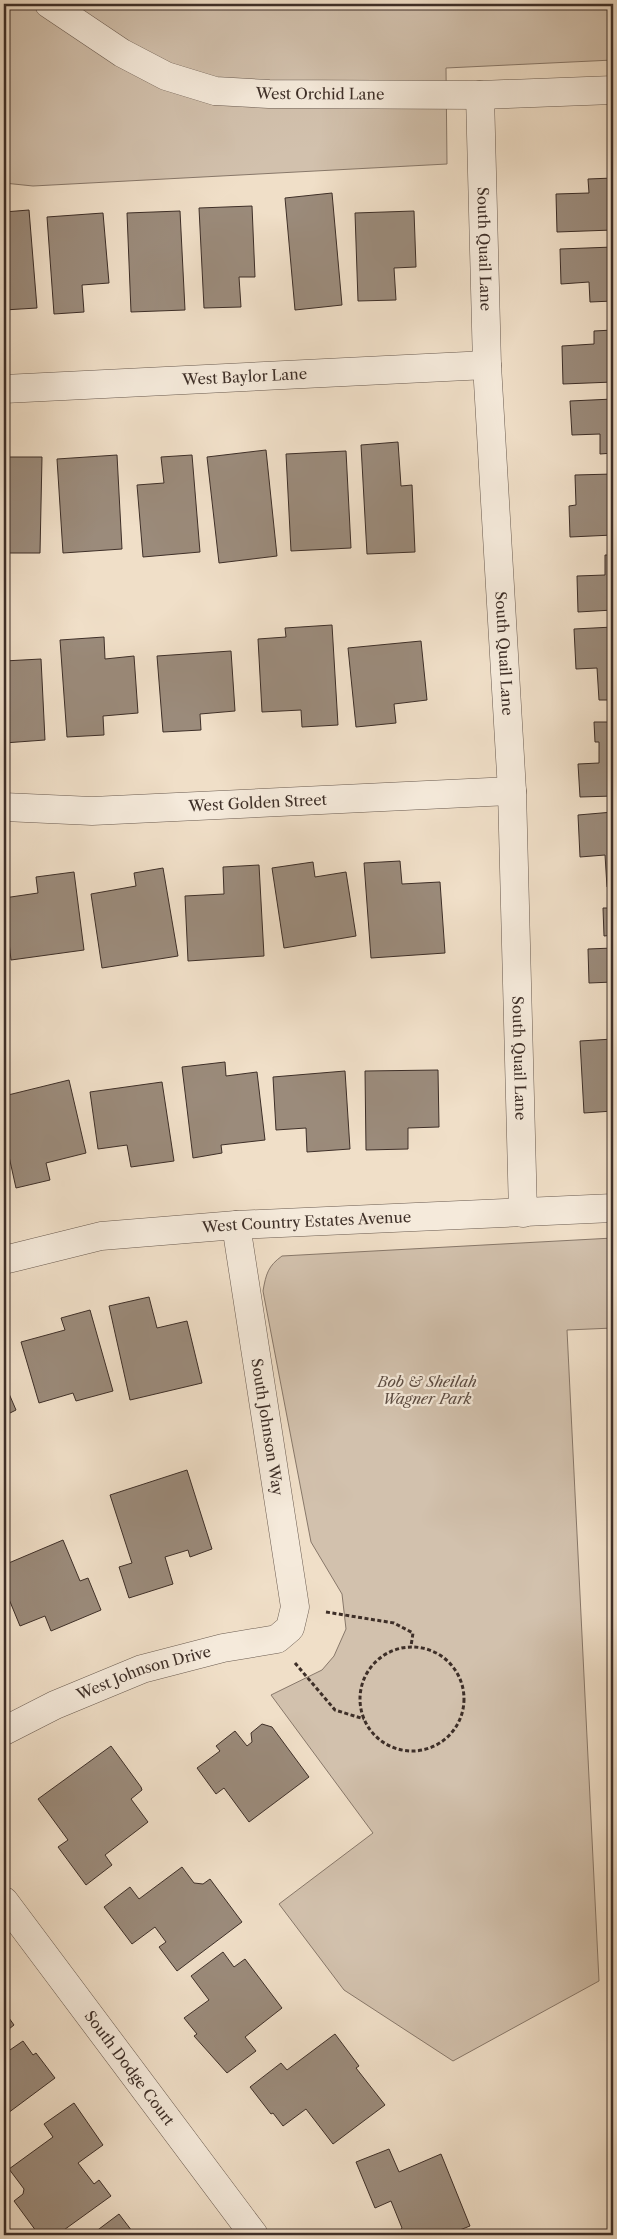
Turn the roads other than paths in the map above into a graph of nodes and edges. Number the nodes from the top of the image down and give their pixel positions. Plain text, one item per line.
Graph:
1 (49, 4) edge
2 (613, 90) edge
3 (480, 95) junction
4 (487, 365) junction
5 (4, 389) edge
6 (512, 791) junction
7 (4, 807) edge
8 (613, 1208) edge
9 (522, 1213) junction
10 (236, 1225) junction
11 (4, 1260) edge
12 (287, 1625) joint
13 (4, 1731) edge
14 (4, 1901) edge
15 (254, 2235) edge

1 - 3 street, West Orchid Lane
2 - 3 street, West Orchid Lane
3 - 4 street, South Quail Lane
4 - 5 street, West Baylor Lane
4 - 6 street, South Quail Lane
6 - 7 street, West Golden Street
6 - 9 street, South Quail Lane
8 - 9 street, West Country Estates Avenue
9 - 10 street, West Country Estates Avenue
10 - 11 street, West Country Estates Avenue
10 - 12 street, South Johnson Way
12 - 13 street, West Johnson Drive
14 - 15 street, South Dodge Court

